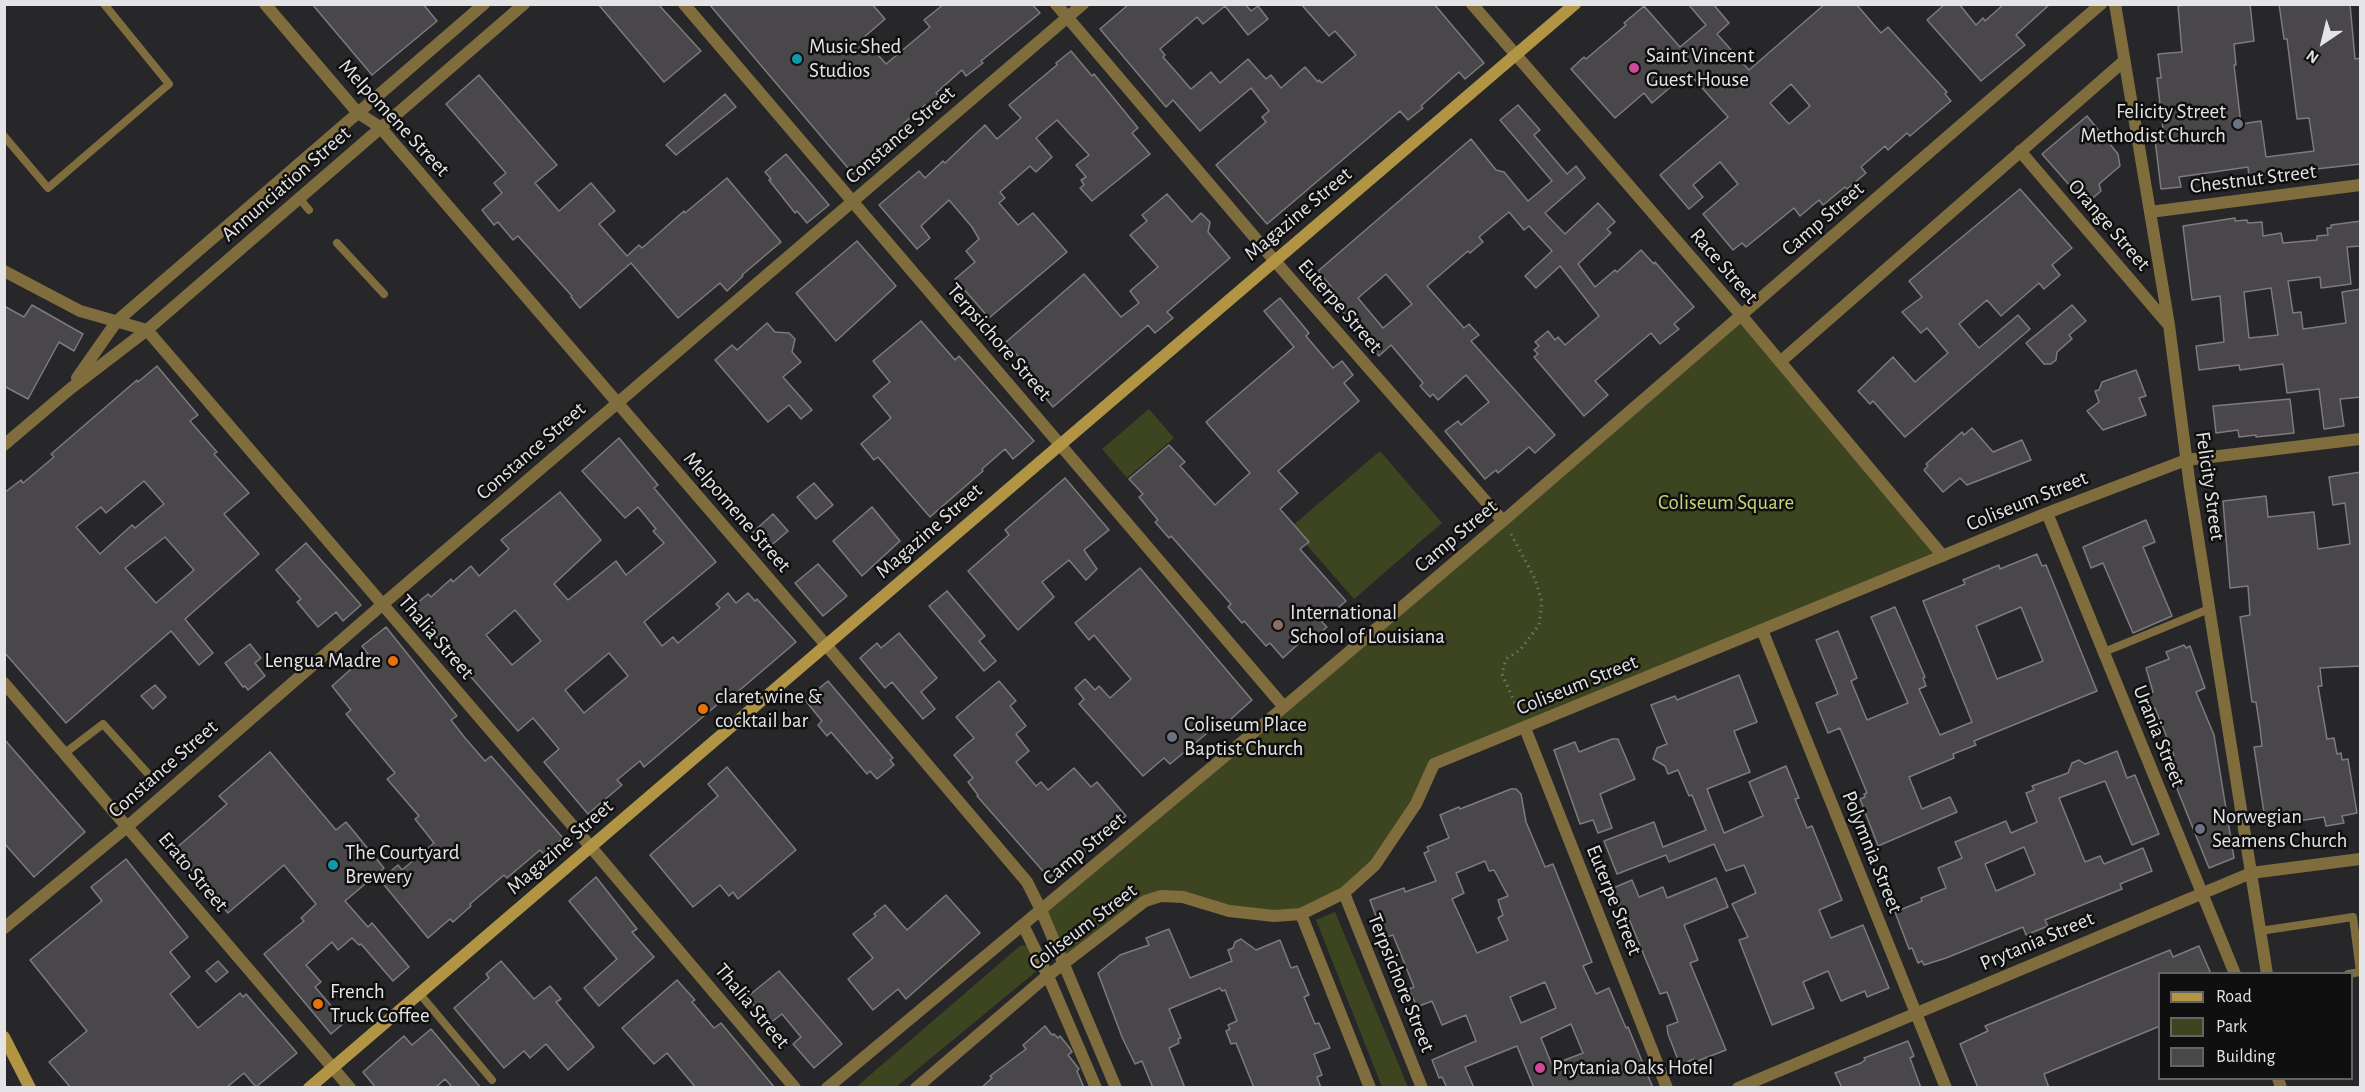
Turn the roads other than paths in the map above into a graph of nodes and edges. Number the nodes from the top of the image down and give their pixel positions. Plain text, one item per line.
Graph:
1 (104, 4) edge
2 (265, 4) edge
3 (484, 4) edge
4 (524, 4) edge
5 (684, 4) edge
6 (1056, 4) edge
7 (1083, 4) edge
8 (1472, 4) edge
9 (1575, 4) edge
10 (2101, 4) edge
11 (2115, 4) edge
12 (1067, 18) junction
13 (1515, 55) junction
14 (2124, 61) junction
15 (358, 113) junction
16 (380, 127) junction
17 (4, 136) edge
18 (2020, 151) junction
19 (2361, 185) edge
20 (299, 198) junction
21 (853, 202) junction
22 (309, 210) dead end
23 (2150, 212) junction
24 (338, 243) dead end
25 (1274, 260) junction
26 (4, 271) edge
27 (384, 294) dead end
28 (1741, 315) junction
29 (117, 321) junction
30 (2169, 325) junction
31 (147, 330) junction
32 (1780, 362) junction
33 (70, 388) junction
34 (618, 403) junction
35 (2361, 439) edge
36 (1060, 443) junction
37 (4, 445) edge
38 (2186, 460) junction
39 (2047, 513) junction
40 (1503, 521) junction
41 (1943, 556) junction
42 (382, 604) junction
43 (2209, 609) junction
44 (1762, 630) junction
45 (826, 645) junction
46 (2104, 652) junction
47 (4, 683) edge
48 (1284, 707) junction
49 (1525, 728) junction
50 (65, 753) junction
51 (150, 776) dead end
52 (128, 826) junction
53 (590, 846) junction
54 (2361, 859) edge
55 (2251, 873) junction
56 (2201, 892) junction
57 (1344, 893) junction
58 (1041, 910) junction
59 (1301, 914) junction
60 (1023, 925) junction
61 (4, 928) edge
62 (2260, 931) junction
63 (1064, 964) junction
64 (2234, 972) edge
65 (2267, 972) edge
66 (2353, 973) edge
67 (1048, 976) junction
68 (418, 993) junction
69 (1916, 1014) junction
70 (4, 1037) edge
71 (333, 1067) junction
72 (492, 1080) dead end
73 (30, 1088) edge
74 (309, 1088) edge
75 (350, 1088) edge
76 (795, 1088) edge
77 (827, 1088) edge
78 (916, 1088) edge
79 (1096, 1088) edge
80 (1116, 1088) edge
81 (1370, 1088) edge
82 (1422, 1088) edge
83 (1667, 1088) edge
84 (1738, 1088) edge
85 (1946, 1088) edge

1 - 17 lane
2 - 15 street, Melpomene Street
3 - 15 street, Annunciation Street
4 - 16 street, Annunciation Street
5 - 21 street, Terpsichore Street
6 - 12 street, Euterpe Street
7 - 12 street, Constance Street
8 - 13 street, Race Street
9 - 13 street, Magazine Street
10 - 28 street, Camp Street
11 - 14 street, Felicity Street
12 - 21 street, Constance Street
12 - 25 street, Euterpe Street
13 - 25 street, Magazine Street
13 - 28 street, Race Street
14 - 18 street
14 - 23 street, Felicity Street
15 - 16 street, Melpomene Street
15 - 29 street, Annunciation Street
16 - 20 street, Annunciation Street
16 - 34 street, Melpomene Street
18 - 30 street, Orange Street
18 - 32 street
19 - 23 street, Chestnut Street
20 - 22 lane
20 - 31 street, Annunciation Street
21 - 34 street, Constance Street
21 - 36 street, Terpsichore Street
23 - 30 street, Felicity Street
24 - 27 lane
25 - 36 street, Magazine Street
25 - 40 street, Euterpe Street
26 - 29 street
28 - 32 street, Race Street
28 - 40 street, Camp Street
29 - 31 street
29 - 33 street, Annunciation Street
30 - 38 street, Felicity Street
31 - 33 street, Annunciation Street
31 - 42 street, Thalia Street
32 - 41 street, Race Street
33 - 37 street, Annunciation Street
34 - 42 street, Constance Street
34 - 45 street, Melpomene Street
35 - 38 street, Coliseum Street
36 - 45 street, Magazine Street
36 - 48 street, Terpsichore Street
38 - 39 street, Coliseum Street
38 - 43 street, Felicity Street
39 - 41 street, Coliseum Street
39 - 46 street, Urania Street
40 - 48 street, Camp Street
41 - 44 street, Coliseum Street
42 - 52 street, Constance Street
42 - 53 street, Thalia Street
43 - 46 lane
43 - 55 street, Felicity Street
44 - 49 street, Coliseum Street
44 - 69 street, Polymnia Street
45 - 53 street, Magazine Street
45 - 58 street, Melpomene Street
46 - 56 street, Urania Street
47 - 50 street, Erato Street
48 - 58 street, Camp Street
49 - 57 street, Coliseum Street
49 - 83 street, Euterpe Street
50 - 51 lane
50 - 52 street, Erato Street
52 - 61 street, Constance Street
52 - 71 street, Erato Street
53 - 68 street, Magazine Street
53 - 76 street, Thalia Street
54 - 55 street, Prytania Street
55 - 56 street, Prytania Street
55 - 62 street, Felicity Street
56 - 64 street, Urania Street
56 - 69 street, Prytania Street
57 - 59 street, Coliseum Street
57 - 82 street, Terpsichore Street
58 - 60 street, Camp Street
58 - 63 street, Melpomene Street
59 - 63 street, Coliseum Street
59 - 81 street
60 - 67 street
60 - 77 street, Camp Street
62 - 65 street, Felicity Street
62 - 66 lane
63 - 67 street, Coliseum Street
63 - 80 street, Melpomene Street
67 - 78 street, Coliseum Street
67 - 79 street
68 - 71 street, Magazine Street
68 - 72 lane
69 - 84 street, Prytania Street
69 - 85 street, Polymnia Street
70 - 73 street
71 - 74 street, Magazine Street
71 - 75 street, Erato Street

